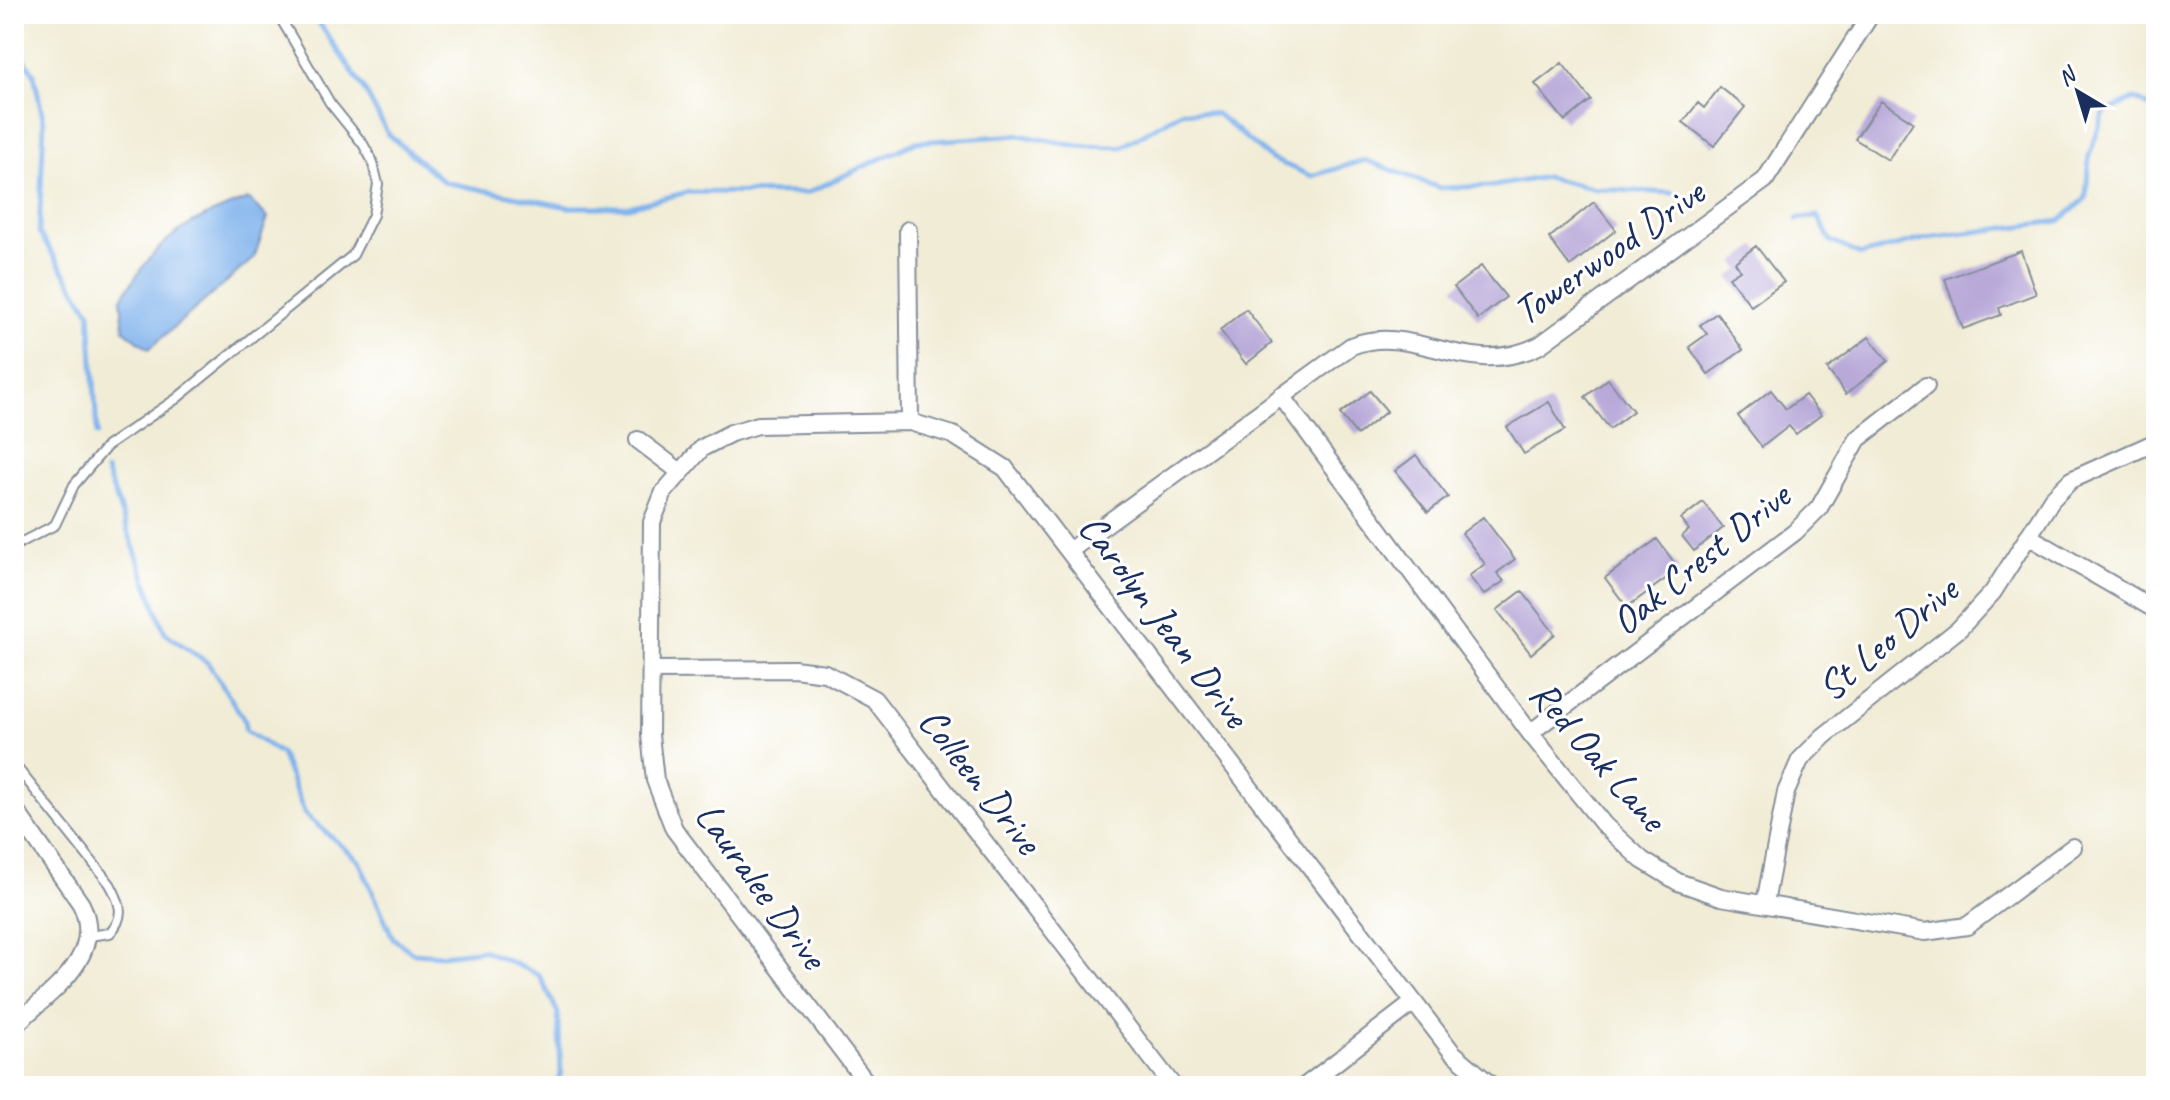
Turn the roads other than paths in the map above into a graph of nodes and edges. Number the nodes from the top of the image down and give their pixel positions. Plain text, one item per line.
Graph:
1 (278, 14) edge
2 (1871, 14) edge
3 (908, 230) dead end
4 (1926, 386) dead end
5 (1281, 396) junction
6 (910, 422) junction
7 (638, 440) dead end
8 (2156, 442) edge
9 (679, 471) junction
10 (2028, 536) junction
11 (14, 546) edge
12 (1069, 551) junction
13 (2156, 610) edge
14 (652, 670) junction
15 (1530, 733) junction
16 (14, 764) edge
17 (14, 808) edge
18 (2073, 847) dead end
19 (1765, 903) junction
20 (89, 936) junction
21 (1413, 1003) junction
22 (14, 1026) edge
23 (869, 1086) edge
24 (1173, 1086) edge
25 (1305, 1086) edge
26 (1492, 1086) edge

1 - 11 lane
2 - 5 street, Towerwood Drive
3 - 6 street
4 - 15 street, Oak Crest Drive
5 - 12 street, Towerwood Drive
5 - 15 street, Red Oak Lane
6 - 9 street, Carolyn Jean Drive
6 - 12 street, Carolyn Jean Drive
7 - 9 street
8 - 10 street, St Leo Drive
9 - 14 street, Lauralee Drive
10 - 13 street
10 - 19 street, St Leo Drive
12 - 21 street, Carolyn Jean Drive
14 - 23 street, Lauralee Drive
14 - 24 street, Colleen Drive
15 - 19 street, Red Oak Lane
16 - 20 lane
17 - 20 street
18 - 19 street, Red Oak Lane
20 - 22 street
21 - 25 street
21 - 26 street, Carolyn Jean Drive

